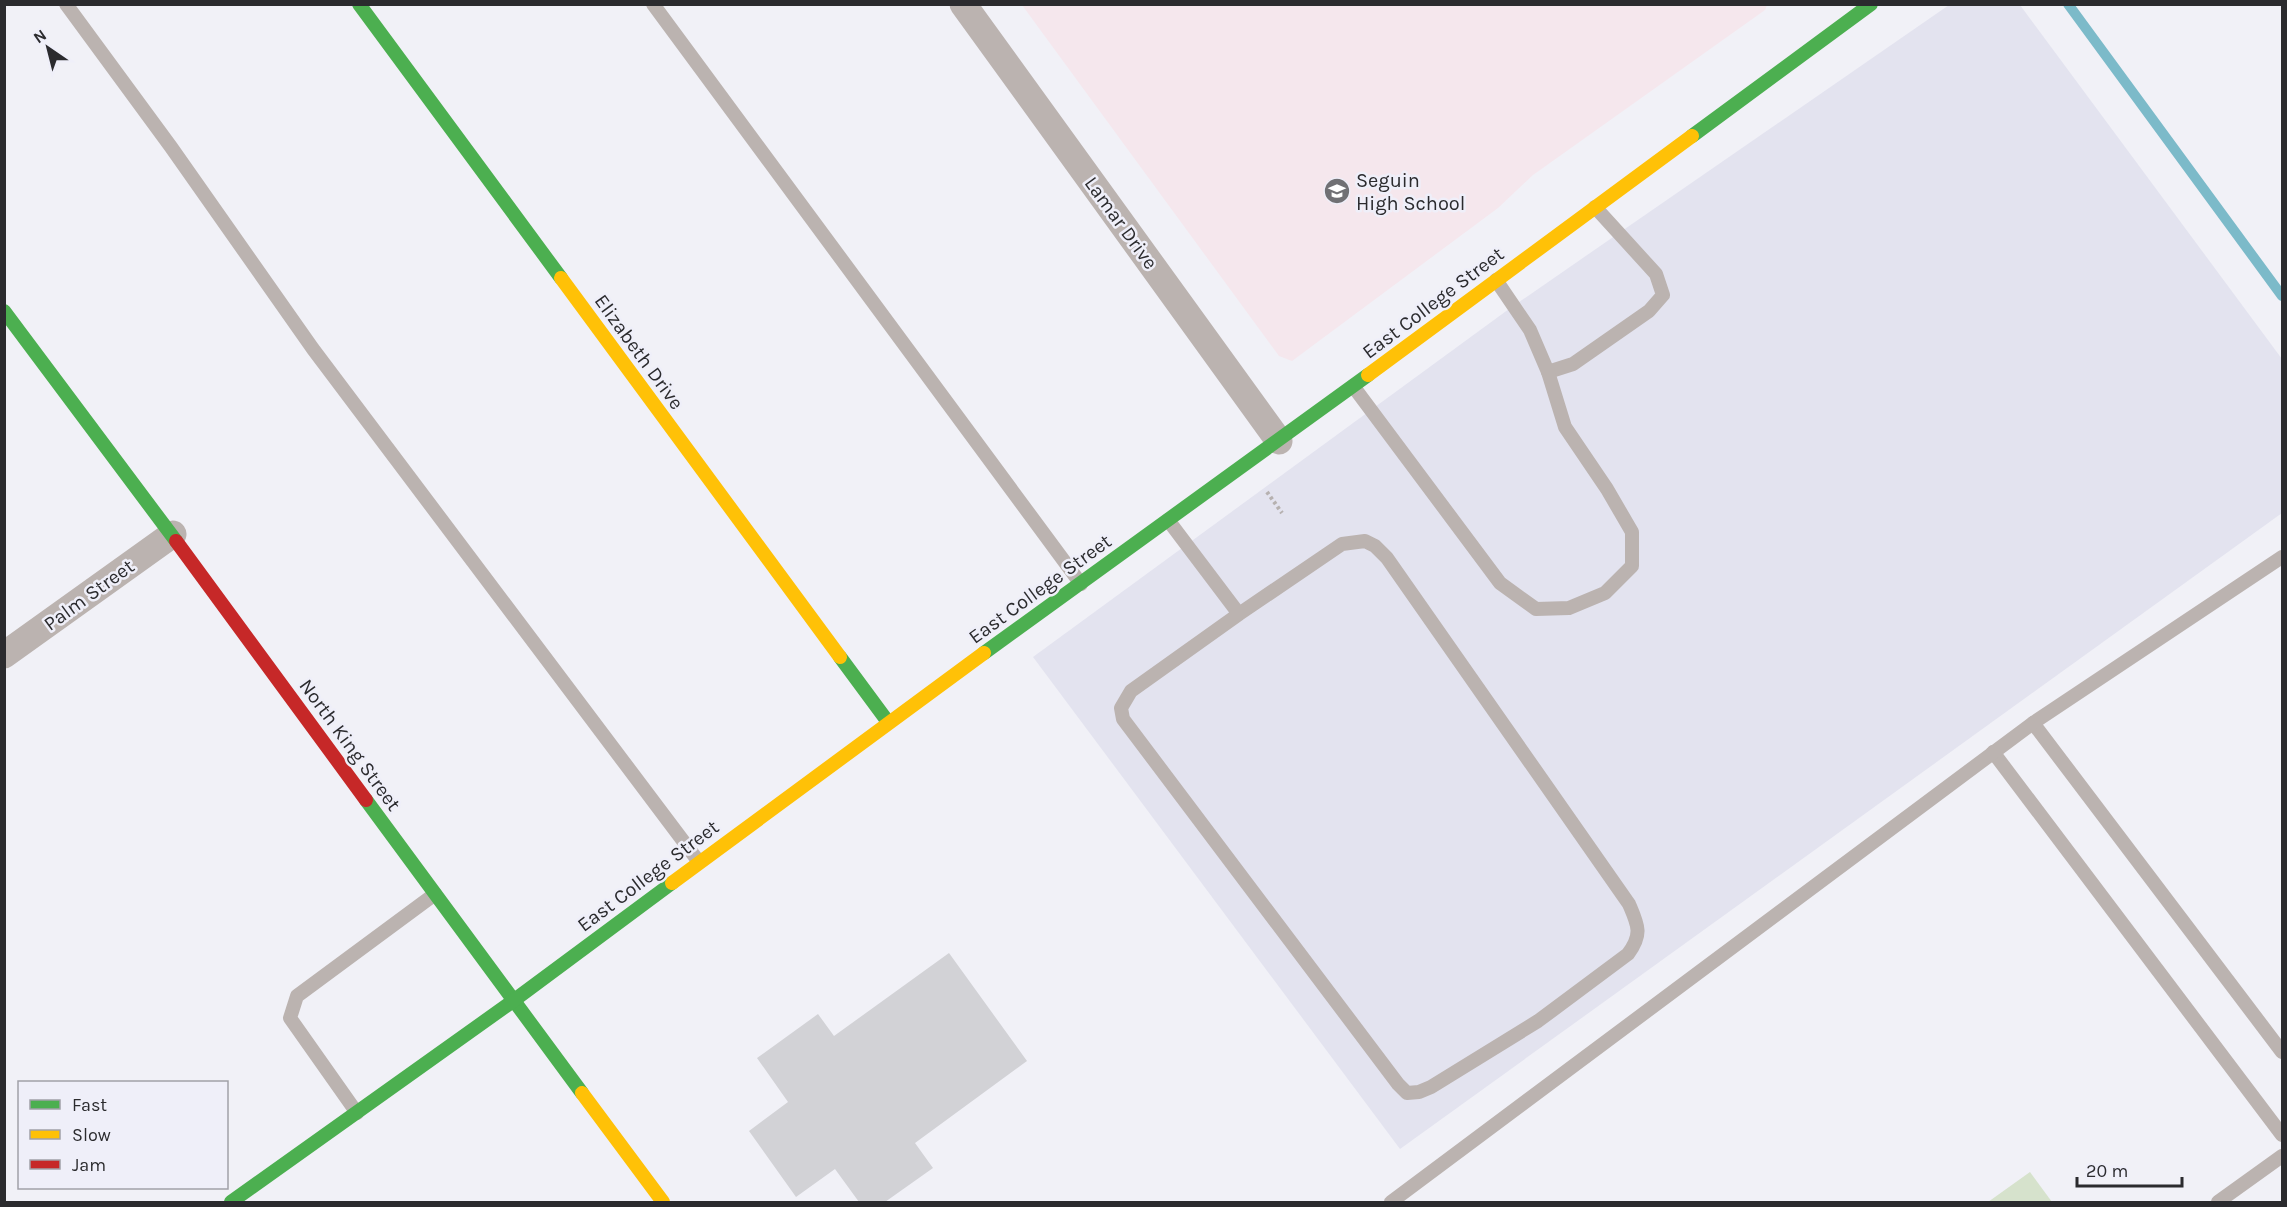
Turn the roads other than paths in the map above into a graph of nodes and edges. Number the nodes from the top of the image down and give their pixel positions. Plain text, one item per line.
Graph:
1 (66, 4) edge
2 (359, 4) edge
3 (653, 4) edge
4 (963, 4) edge
5 (1871, 4) edge
6 (1595, 207) junction
7 (1497, 280) junction
8 (4, 311) edge
9 (1548, 372) junction
10 (1353, 386) junction
11 (1279, 441) junction
12 (1168, 520) junction
13 (172, 534) junction
14 (2283, 557) edge
15 (1081, 584) junction
16 (1239, 614) junction
17 (4, 655) edge
18 (888, 722) junction
19 (2033, 723) junction
20 (1993, 752) junction
21 (699, 862) junction
22 (435, 894) junction
23 (513, 1001) junction
24 (2282, 1051) edge
25 (357, 1113) junction
26 (2283, 1135) edge
27 (2283, 1156) edge
28 (231, 1203) edge
29 (663, 1203) edge
30 (1391, 1203) edge
31 (2218, 1203) edge

1 - 21 lane
2 - 18 street, Elizabeth Drive
3 - 15 lane
4 - 11 street, Lamar Drive
5 - 6 street, East College Street
6 - 7 street, East College Street
6 - 9 lane
7 - 9 lane
7 - 10 street, East College Street
8 - 13 street, North King Street
9 - 10 lane
10 - 11 street, East College Street
11 - 12 street, East College Street
12 - 15 street, East College Street
12 - 16 lane
13 - 17 street, Palm Street
13 - 22 street, North King Street
14 - 19 lane
15 - 18 street, East College Street
16 - 16 lane
18 - 21 street, East College Street
19 - 20 lane
19 - 24 lane
20 - 26 lane
20 - 30 lane
21 - 23 street, East College Street
22 - 23 street, North King Street
22 - 25 lane
23 - 25 street, East College Street
23 - 29 street, North King Street
25 - 28 street, East College Street
27 - 31 lane

